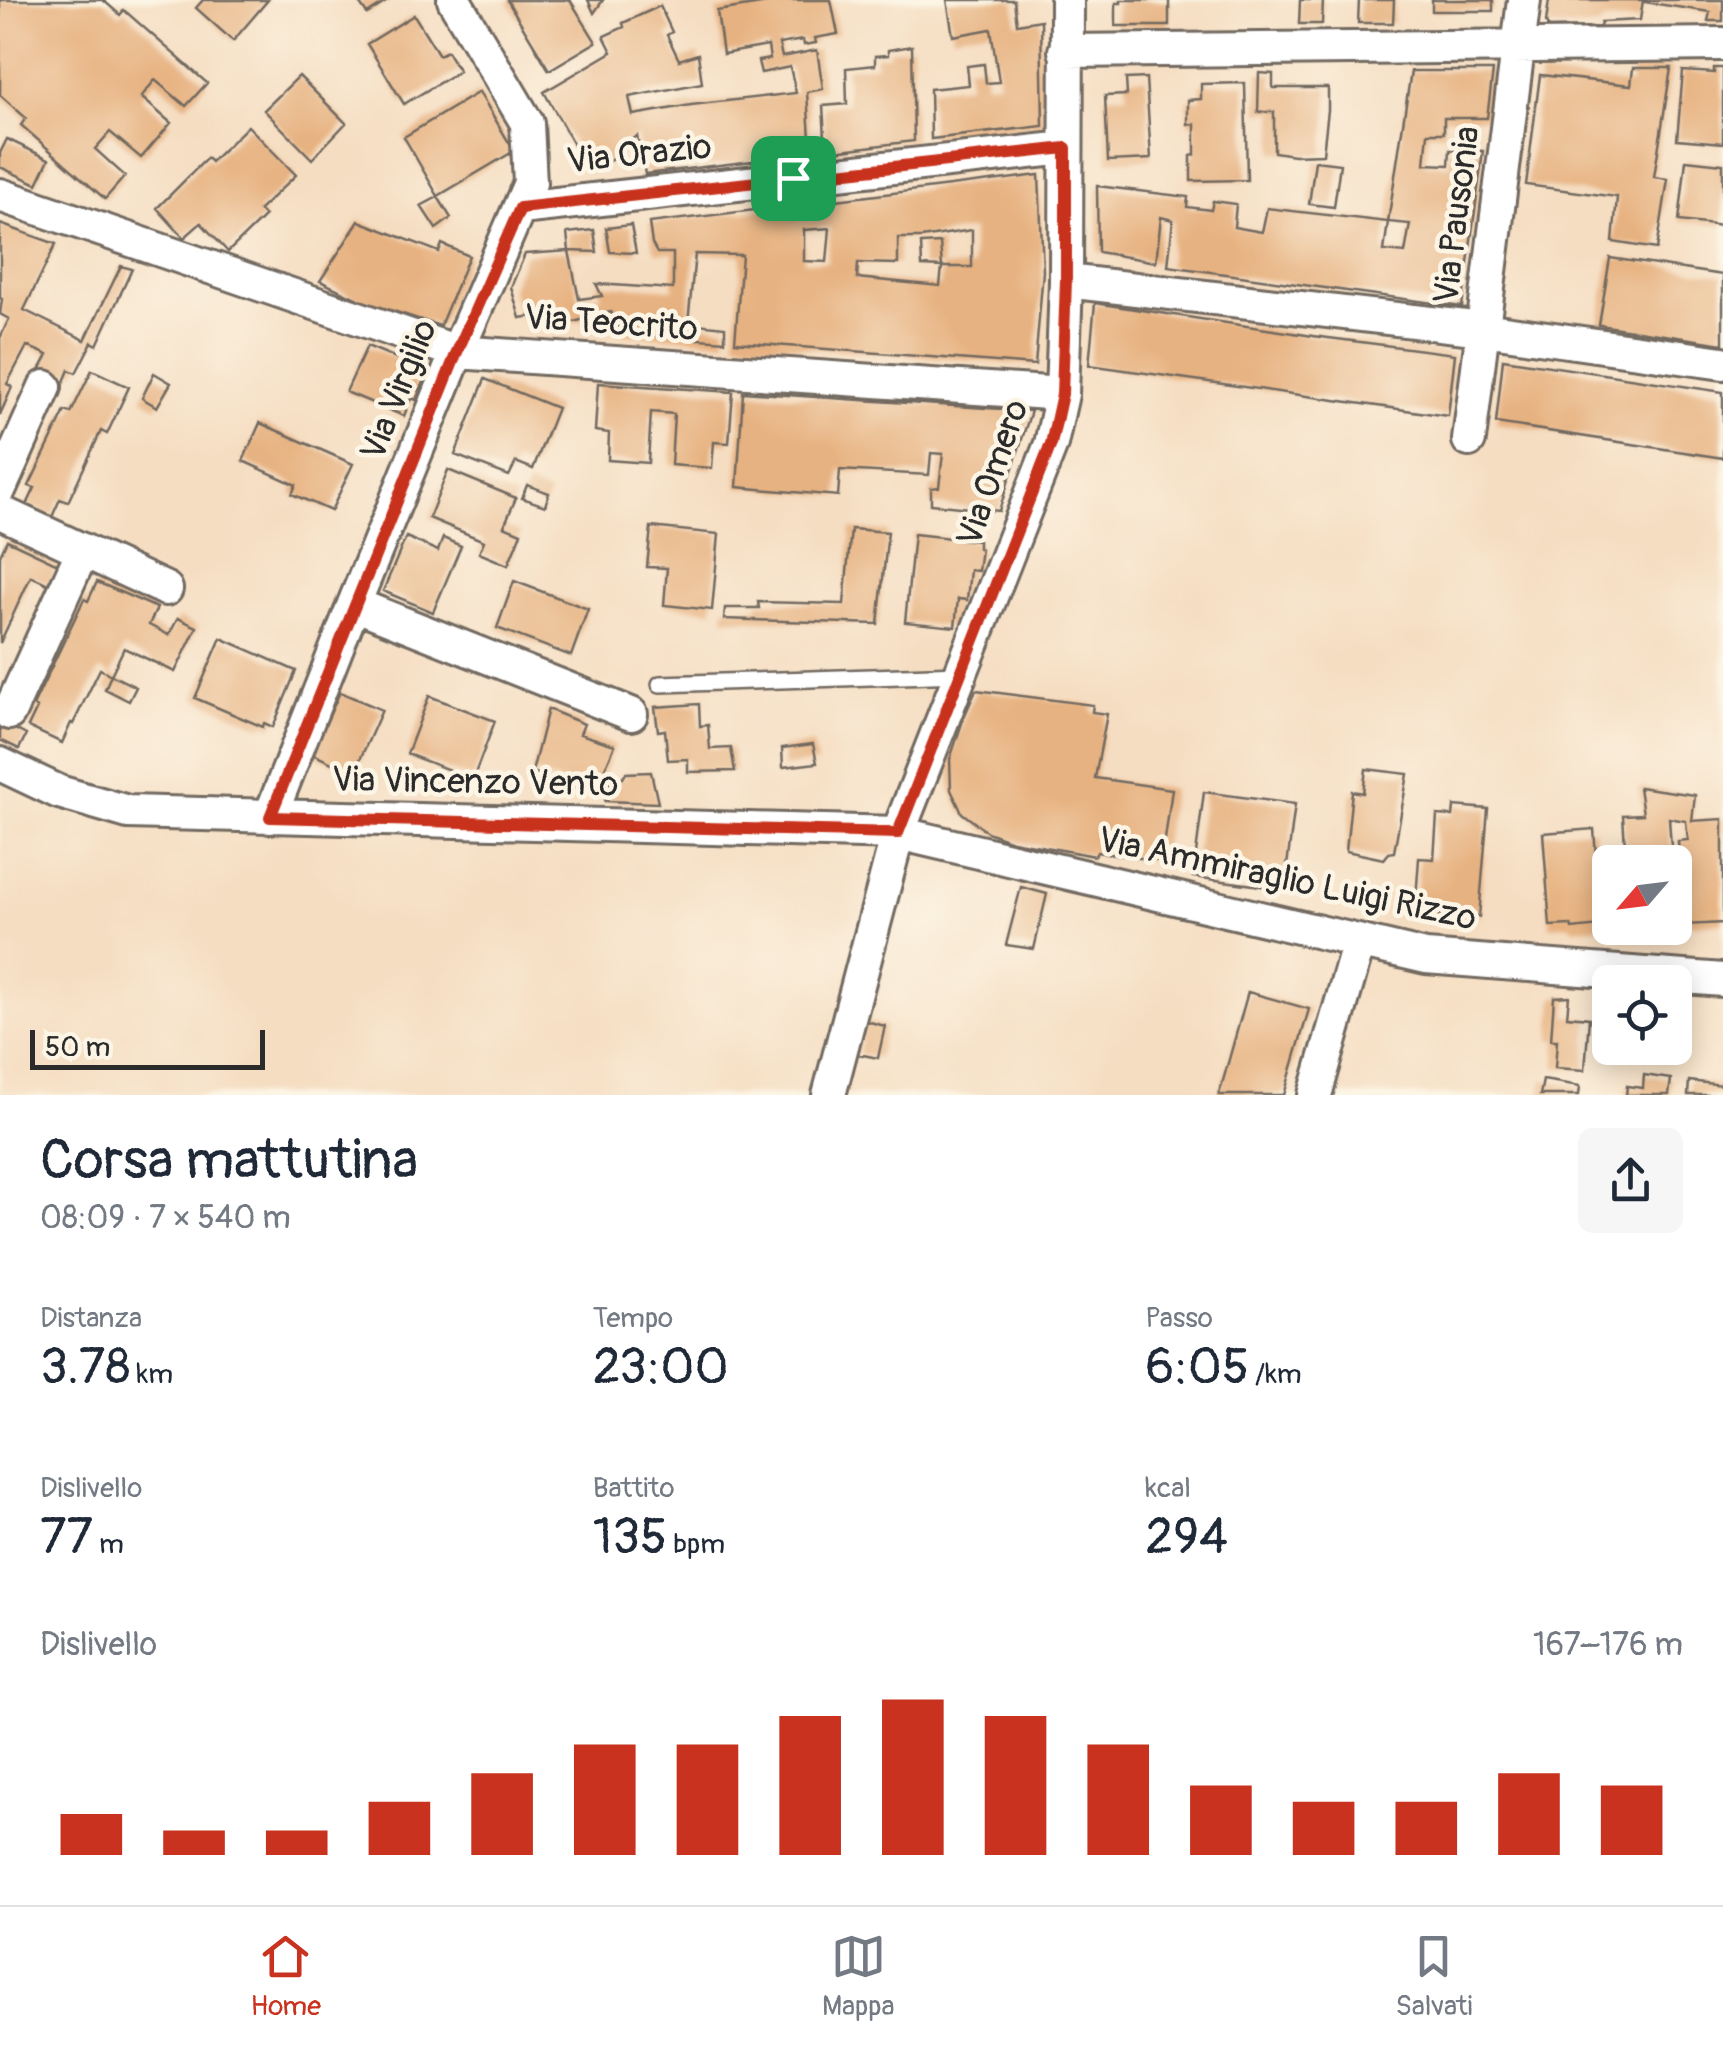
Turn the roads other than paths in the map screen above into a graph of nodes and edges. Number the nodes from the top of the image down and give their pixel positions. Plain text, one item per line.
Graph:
1 (454, 0) edge
2 (1066, 0) edge
3 (1524, 0) edge
4 (1723, 44) edge
5 (1517, 46) junction
6 (1066, 51) junction
7 (1066, 148) junction
8 (0, 194) edge
9 (520, 208) junction
10 (1066, 280) junction
11 (1483, 330) junction
12 (457, 352) junction
13 (1723, 364) edge
14 (45, 388) dead end
15 (1062, 394) junction
16 (1470, 440) dead end
17 (0, 488) edge
18 (0, 512) edge
19 (83, 550) junction
20 (166, 589) dead end
21 (354, 604) junction
22 (962, 674) junction
23 (660, 684) dead end
24 (9, 712) dead end
25 (631, 714) dead end
26 (0, 764) edge
27 (270, 817) junction
28 (898, 833) junction
29 (1359, 942) junction
30 (1723, 980) edge
31 (829, 1095) edge
32 (1316, 1095) edge

1 - 9 street, Via Virgilio
2 - 6 street, Via Omero
3 - 5 street, Via Pausonia
4 - 5 street
5 - 6 street
5 - 11 street, Via Pausonia
6 - 7 street, Via Omero
7 - 9 street, Via Orazio
7 - 10 street, Via Omero
8 - 12 street, Via Teocrito
9 - 12 street, Via Virgilio
10 - 11 street
10 - 15 street, Via Omero
11 - 13 street
11 - 16 street, Via Pausonia
12 - 15 street, Via Teocrito
12 - 21 street, Via Virgilio
14 - 17 street
15 - 22 street, Via Omero
18 - 19 street
19 - 20 street
19 - 24 street
21 - 25 street
21 - 27 street, Via Virgilio
22 - 23 lane
22 - 28 street, Via Omero
26 - 27 street, Via Vincenzo Vento
27 - 28 street, Via Vincenzo Vento
28 - 29 street, Via Ammiraglio Luigi Rizzo
28 - 31 street, Via Omero
29 - 30 street, Via Ammiraglio Luigi Rizzo
29 - 32 street

